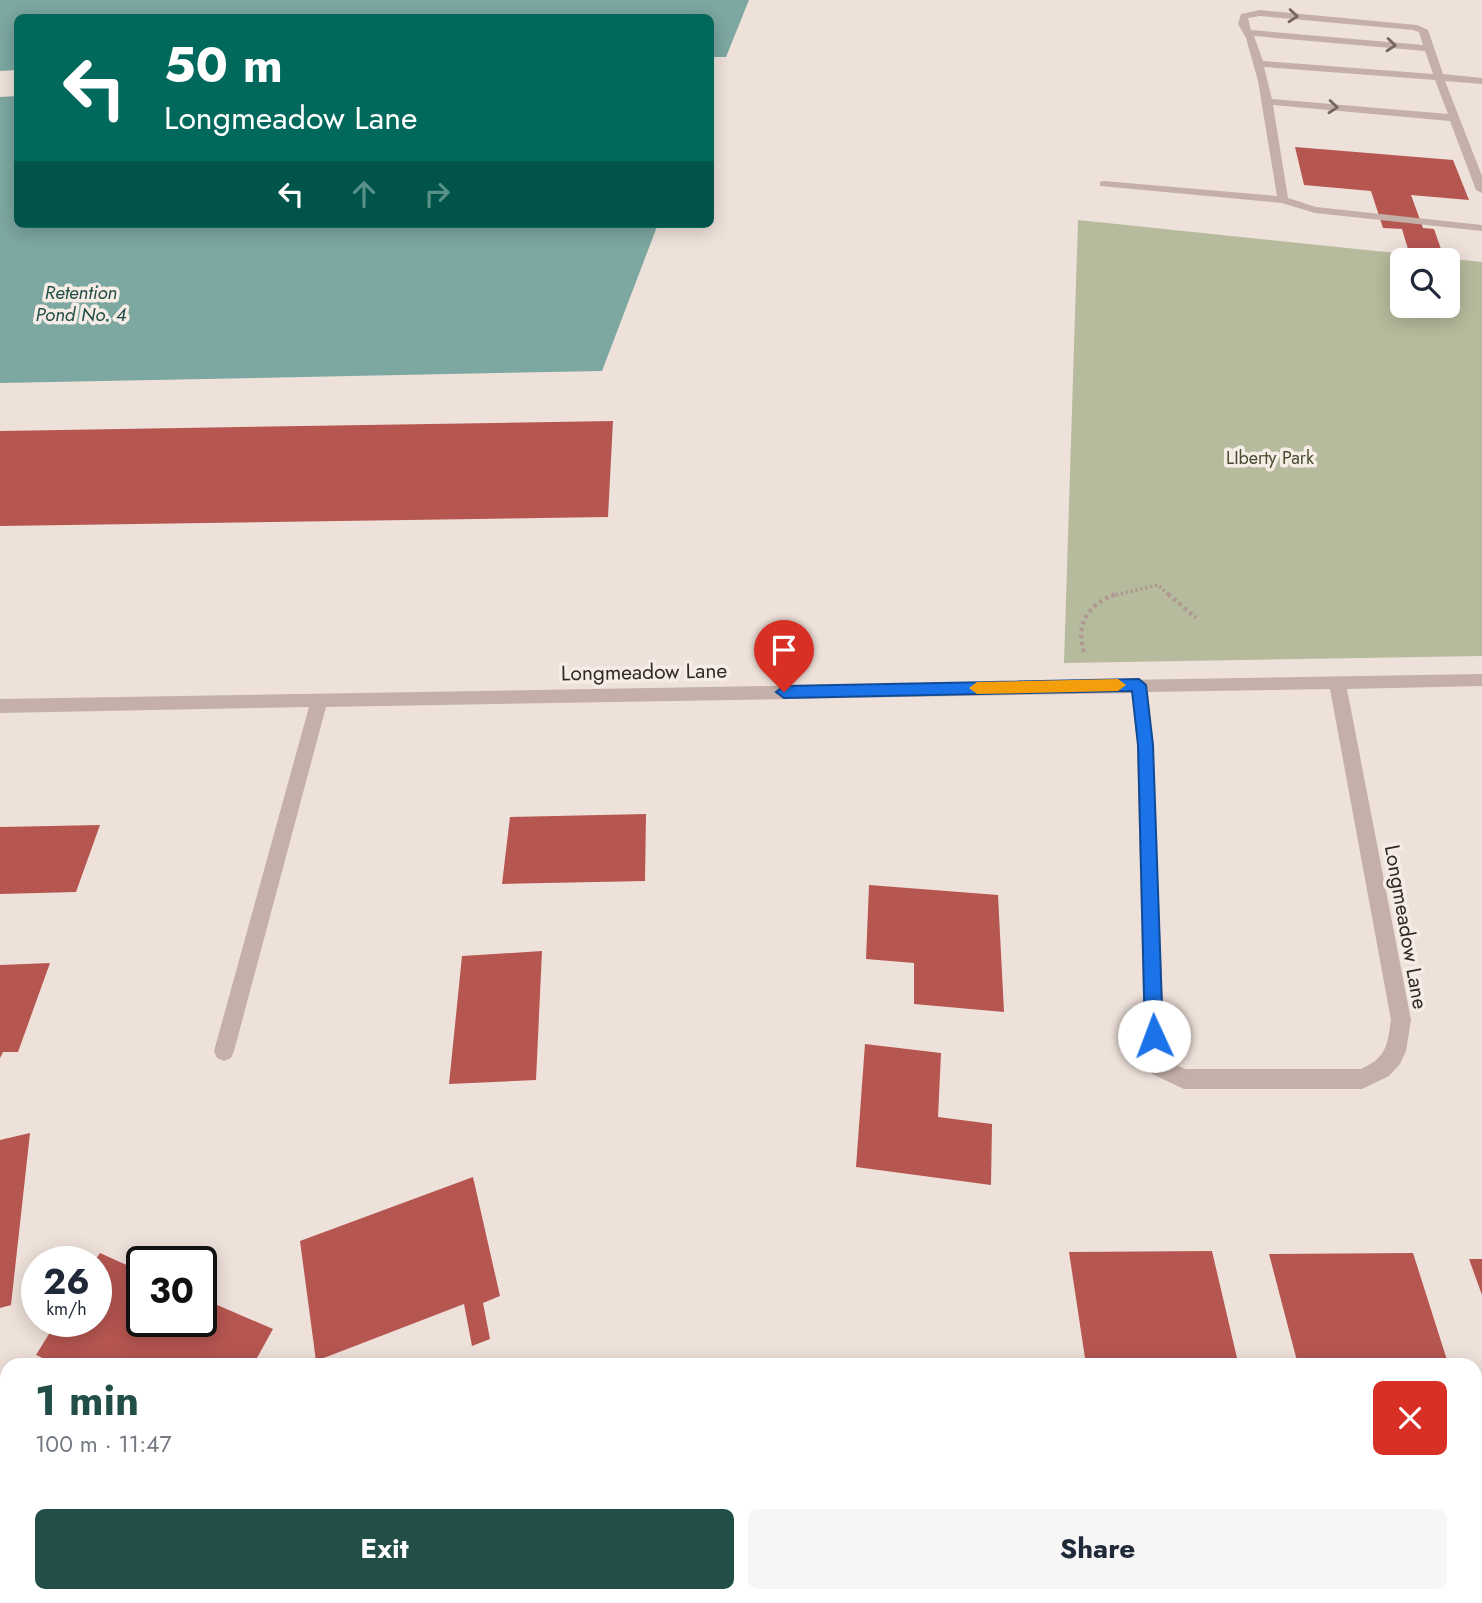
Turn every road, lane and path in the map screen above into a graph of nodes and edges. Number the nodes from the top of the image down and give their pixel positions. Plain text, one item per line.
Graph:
1 (1250, 33) junction
2 (1428, 48) junction
3 (1258, 64) junction
4 (1440, 77) junction
5 (1482, 80) edge
6 (1265, 101) junction
7 (1455, 118) junction
8 (1104, 184) dead end
9 (1482, 190) edge
10 (1283, 200) junction
11 (1482, 228) edge
12 (1196, 618) dead end
13 (1086, 663) dead end
14 (1482, 680) edge
15 (1337, 681) junction
16 (1139, 685) junction
17 (319, 702) junction
18 (0, 706) edge
19 (224, 1051) dead end

1 -> 2 street
1 -> 2 street
1 - 3 street
2 - 4 street
3 - 4 street
3 - 6 street
4 - 5 street
4 - 7 street
6 -> 7 street
6 - 10 street
7 - 9 street
8 - 10 street
10 - 11 street
12 - 13 path
14 - 15 street, Longmeadow Lane
15 - 16 street, Longmeadow Lane
15 - 16 street, Longmeadow Lane
16 - 17 street, Longmeadow Lane
17 - 18 street, Longmeadow Lane
17 - 19 street

